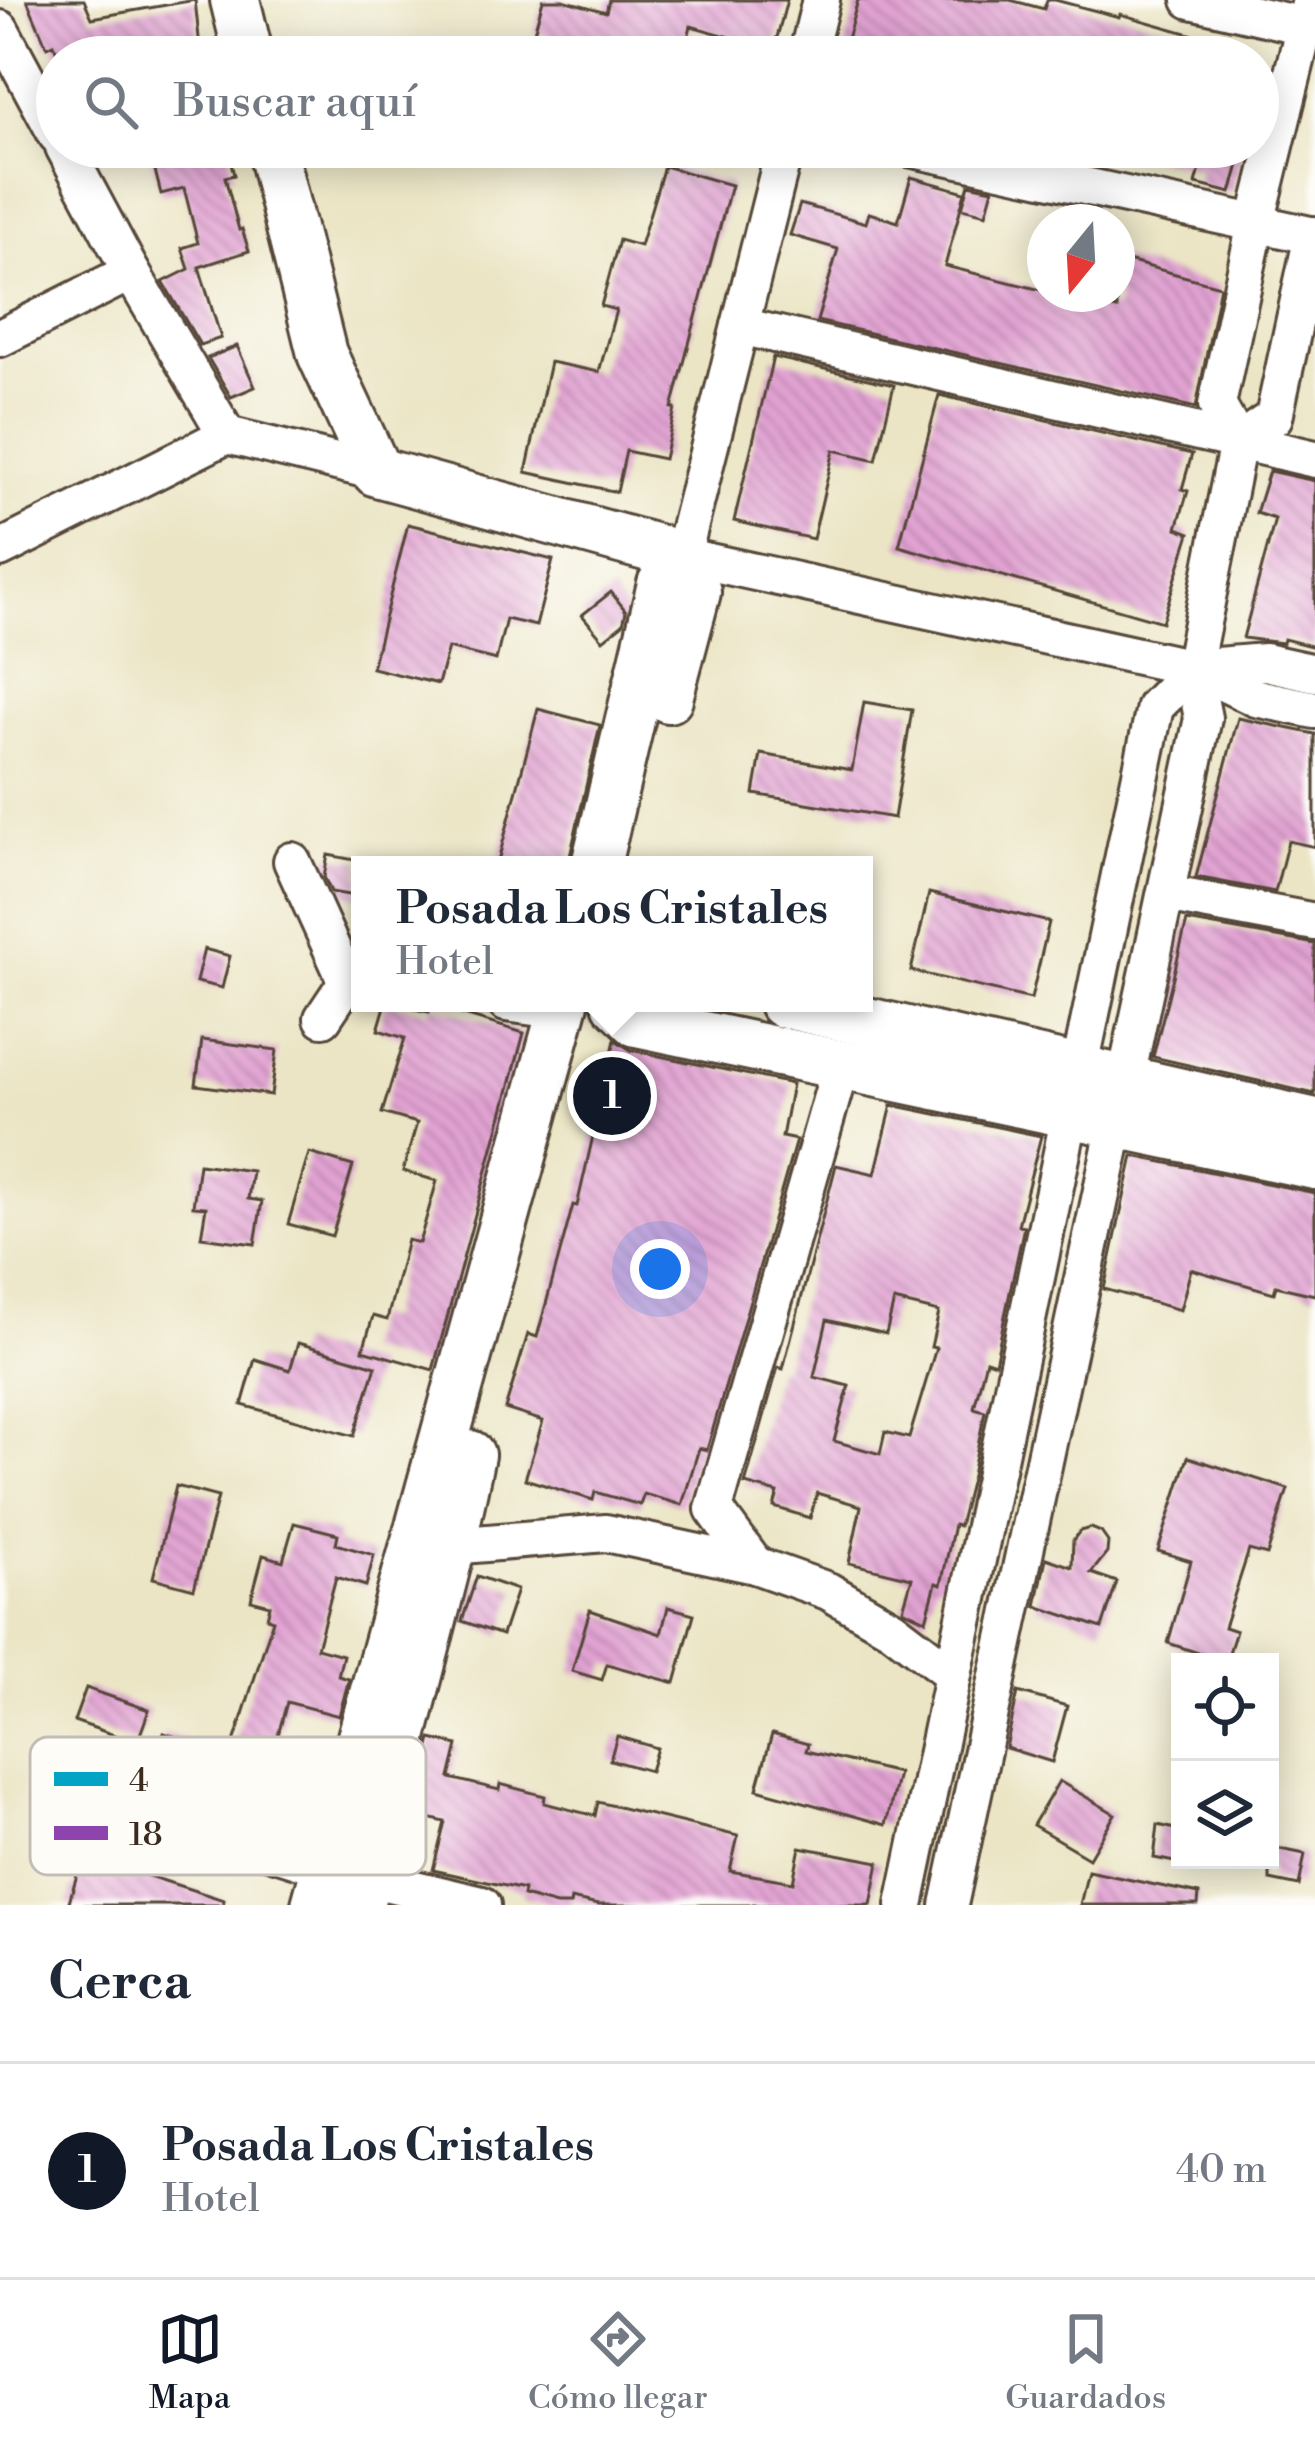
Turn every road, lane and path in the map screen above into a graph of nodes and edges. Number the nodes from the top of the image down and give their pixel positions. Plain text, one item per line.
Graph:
1 (235, 0) edge
2 (821, 0) edge
3 (1191, 0) edge
4 (1307, 13) edge
5 (0, 29) edge
6 (244, 36) edge
7 (812, 36) edge
8 (36, 96) edge
9 (1279, 128) edge
10 (75, 168) edge
11 (276, 168) edge
12 (779, 168) edge
13 (1001, 168) edge
14 (1269, 168) edge
15 (1256, 223) junction
16 (1314, 235) edge
17 (131, 272) junction
18 (740, 326) junction
19 (0, 338) edge
20 (227, 435) junction
21 (1238, 442) junction
22 (1315, 459) edge
23 (376, 472) junction
24 (0, 549) edge
25 (682, 556) junction
26 (1193, 668) junction
27 (1315, 673) edge
28 (1315, 710) edge
29 (598, 856) edge
30 (626, 856) edge
31 (292, 861) dead end
32 (1166, 894) junction
33 (1315, 922) edge
34 (351, 977) edge
35 (351, 986) edge
36 (569, 1012) edge
37 (570, 1012) edge
38 (626, 1012) edge
39 (813, 1012) edge
40 (323, 1018) dead end
41 (841, 1065) junction
42 (1098, 1096) junction
43 (1315, 1124) edge
44 (1315, 1165) edge
45 (451, 1546) junction
46 (754, 1565) junction
47 (951, 1672) junction
48 (381, 1737) edge
49 (390, 1737) edge
50 (308, 1875) edge
51 (341, 1889) edge
52 (482, 1905) edge
53 (905, 1905) edge
54 (950, 1905) edge

1 - 6 street
2 - 7 street
3 - 4 street
4 - 9 street
5 - 8 street
10 - 17 street
11 - 23 street
12 - 18 street
13 - 15 street
14 - 15 street
15 - 16 street
15 - 21 street
16 - 21 street
17 - 19 street
17 - 20 street
18 - 21 street
18 - 25 street
20 - 23 street
20 - 24 street
21 - 22 street
21 - 26 street
23 - 25 street
25 - 26 street
25 - 29 street
25 - 30 street
26 - 27 street
26 - 28 street
26 - 32 street
26 - 42 street
31 - 34 street
32 - 33 street
32 - 42 street
35 - 40 street
36 - 48 street
37 - 45 street
38 - 41 street
39 - 42 street
41 - 42 street
41 - 46 street
42 - 43 street
42 - 44 street
42 - 47 street
42 - 54 street
45 - 46 street
45 - 49 street
46 - 47 street
47 - 53 street
50 - 51 street
51 - 52 street

